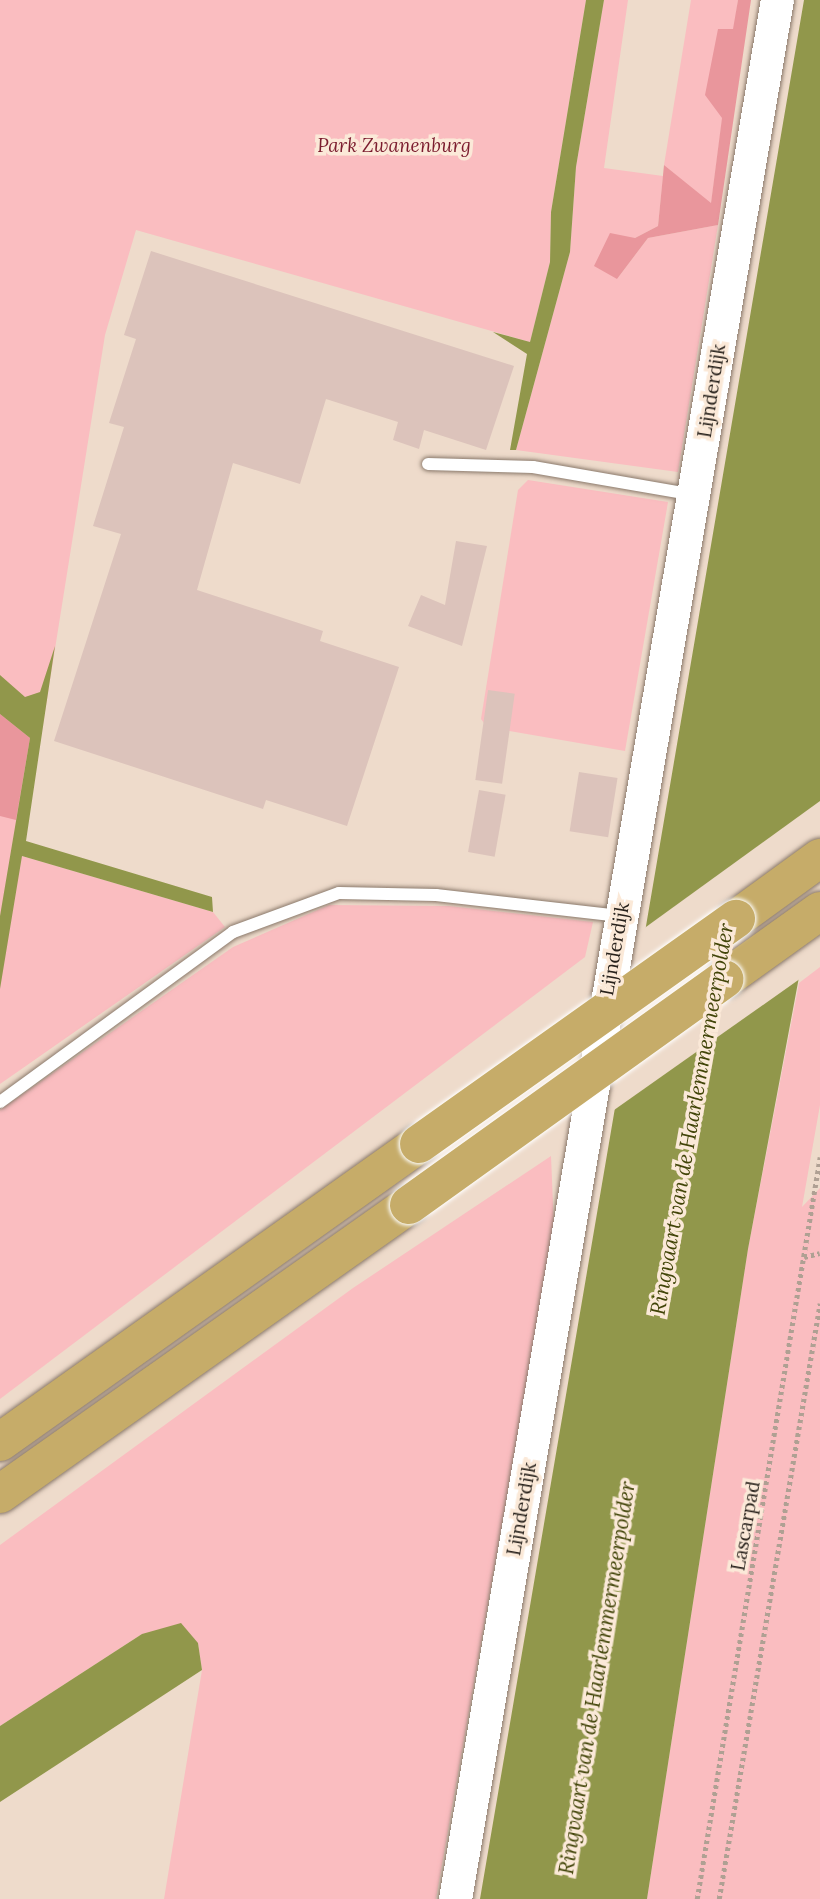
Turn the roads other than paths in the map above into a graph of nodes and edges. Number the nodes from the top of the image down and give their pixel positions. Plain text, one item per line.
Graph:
1 (777, 0) edge
2 (428, 464) dead end
3 (694, 495) junction
4 (820, 858) edge
5 (820, 911) edge
6 (621, 916) junction
7 (0, 1102) edge
8 (0, 1442) edge
9 (0, 1494) edge
10 (455, 1899) edge

1 - 3 street, Lijnderdijk
2 - 3 lane
3 - 6 street, Lijnderdijk
4 - 8 highway, bridge
5 - 9 highway, bridge
6 - 7 lane
6 - 10 street, Lijnderdijk

